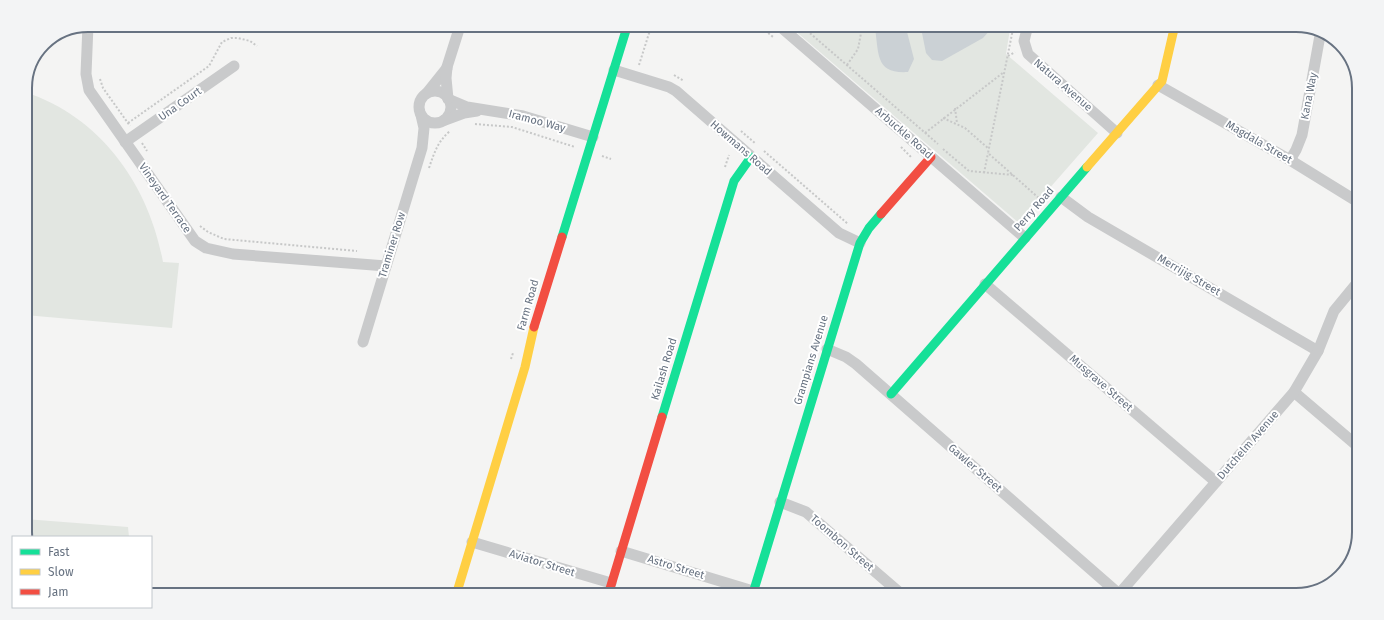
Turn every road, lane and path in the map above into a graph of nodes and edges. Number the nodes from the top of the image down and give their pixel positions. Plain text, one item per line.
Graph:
1 (88, 32) edge
2 (458, 32) edge
3 (625, 32) edge
4 (649, 32) edge
5 (767, 32) edge
6 (787, 32) edge
7 (809, 32) edge
8 (861, 32) edge
9 (1012, 32) edge
10 (1026, 32) edge
11 (1173, 32) edge
12 (1320, 37) edge
13 (774, 38) dead end
14 (257, 46) dead end
15 (234, 66) dead end
16 (847, 66) junction
17 (447, 67) junction
18 (614, 70) junction
19 (98, 72) dead end
20 (1004, 72) junction
21 (635, 77) junction
22 (1158, 85) junction
23 (427, 93) junction
24 (448, 99) junction
25 (955, 108) junction
26 (481, 111) junction
27 (421, 116) junction
28 (943, 118) junction
29 (444, 121) junction
30 (128, 123) junction
31 (473, 124) dead end
32 (957, 124) junction
33 (455, 128) dead end
34 (925, 133) junction
35 (1117, 133) junction
36 (136, 134) junction
37 (593, 137) junction
38 (125, 142) junction
39 (895, 142) dead end
40 (422, 148) junction
41 (988, 149) junction
42 (588, 152) junction
43 (148, 153) dead end
44 (988, 153) junction
45 (751, 157) junction
46 (931, 157) junction
47 (610, 159) dead end
48 (1290, 160) junction
49 (921, 168) junction
50 (428, 170) dead end
51 (984, 172) junction
52 (1013, 175) junction
53 (1060, 197) junction
54 (1352, 198) edge
55 (1042, 200) dead end
56 (198, 224) dead end
57 (1025, 238) junction
58 (860, 243) junction
59 (358, 251) dead end
60 (386, 266) junction
61 (985, 284) junction
62 (1352, 289) edge
63 (363, 342) dead end
64 (827, 349) junction
65 (1318, 351) junction
66 (1294, 392) junction
67 (891, 394) junction
68 (1352, 441) edge
69 (1216, 482) junction
70 (780, 502) junction
71 (472, 542) junction
72 (621, 551) junction
73 (458, 588) edge
74 (610, 588) edge
75 (740, 588) edge
76 (754, 588) edge
77 (894, 588) edge
78 (1112, 588) edge
79 (1124, 588) edge

1 - 38 street, Vineyard Terrace
2 - 17 street
3 - 18 street, Farm Road
4 - 21 path
5 - 13 path
6 - 46 street, Arbuckle Road
7 - 16 path
8 - 16 path
9 - 20 path
10 - 35 street, Natura Avenue
11 - 22 street, Perry Road
12 - 48 street, Kana Way
14 - 30 path
15 - 36 street, Una Court
16 - 34 path
17 - 23 street
17 - 24 street
18 - 21 street, Howmans Road
18 - 37 street, Farm Road
19 - 30 path
20 - 25 path
20 - 41 path
21 - 45 street, Howmans Road
22 - 35 street, Perry Road
22 - 48 street, Magdala Street
23 - 24 street
23 - 27 street
24 - 26 street, Iramoo Way
24 - 29 street
25 - 28 path
25 - 32 path
26 - 29 street, Iramoo Way
26 - 37 street, Iramoo Way
27 - 29 street
27 - 40 street, Traminer Row
28 - 32 path
28 - 34 path
29 - 40 street, Traminer Row
30 - 36 path
31 - 42 path
32 - 41 path
33 - 50 path
34 - 51 path
35 - 53 street, Perry Road
36 - 38 street, Una Court
36 - 43 path
37 - 42 street, Farm Road
38 - 60 street, Vineyard Terrace
39 - 49 path
40 - 60 street, Traminer Row
41 - 44 path
42 - 47 path
42 - 71 street, Farm Road
44 - 51 path
44 - 52 path
45 - 58 street, Howmans Road
45 - 72 street, Kailash Road
46 - 49 street, Grampians Avenue
46 - 57 street, Arbuckle Road
48 - 54 street, Magdala Street
49 - 58 street, Grampians Avenue
51 - 52 path
52 - 55 path
53 - 57 street, Perry Road
53 - 65 street, Merrijig Street
56 - 59 path
57 - 61 street, Perry Road
58 - 64 street, Grampians Avenue
60 - 63 street, Traminer Row
61 - 67 street, Perry Road
61 - 69 street, Musgrave Street
62 - 65 street, Dutchelm Avenue
64 - 67 street, Gawler Street
64 - 70 street, Grampians Avenue
65 - 66 street, Dutchelm Avenue
66 - 68 street
66 - 69 street, Dutchelm Avenue
67 - 78 street, Gawler Street
69 - 79 street, Dutchelm Avenue
70 - 76 street, Grampians Avenue
70 - 77 street, Toombon Street
71 - 73 street, Farm Road
71 - 74 street, Aviator Street
72 - 74 street, Kailash Road
72 - 75 street, Astro Street

